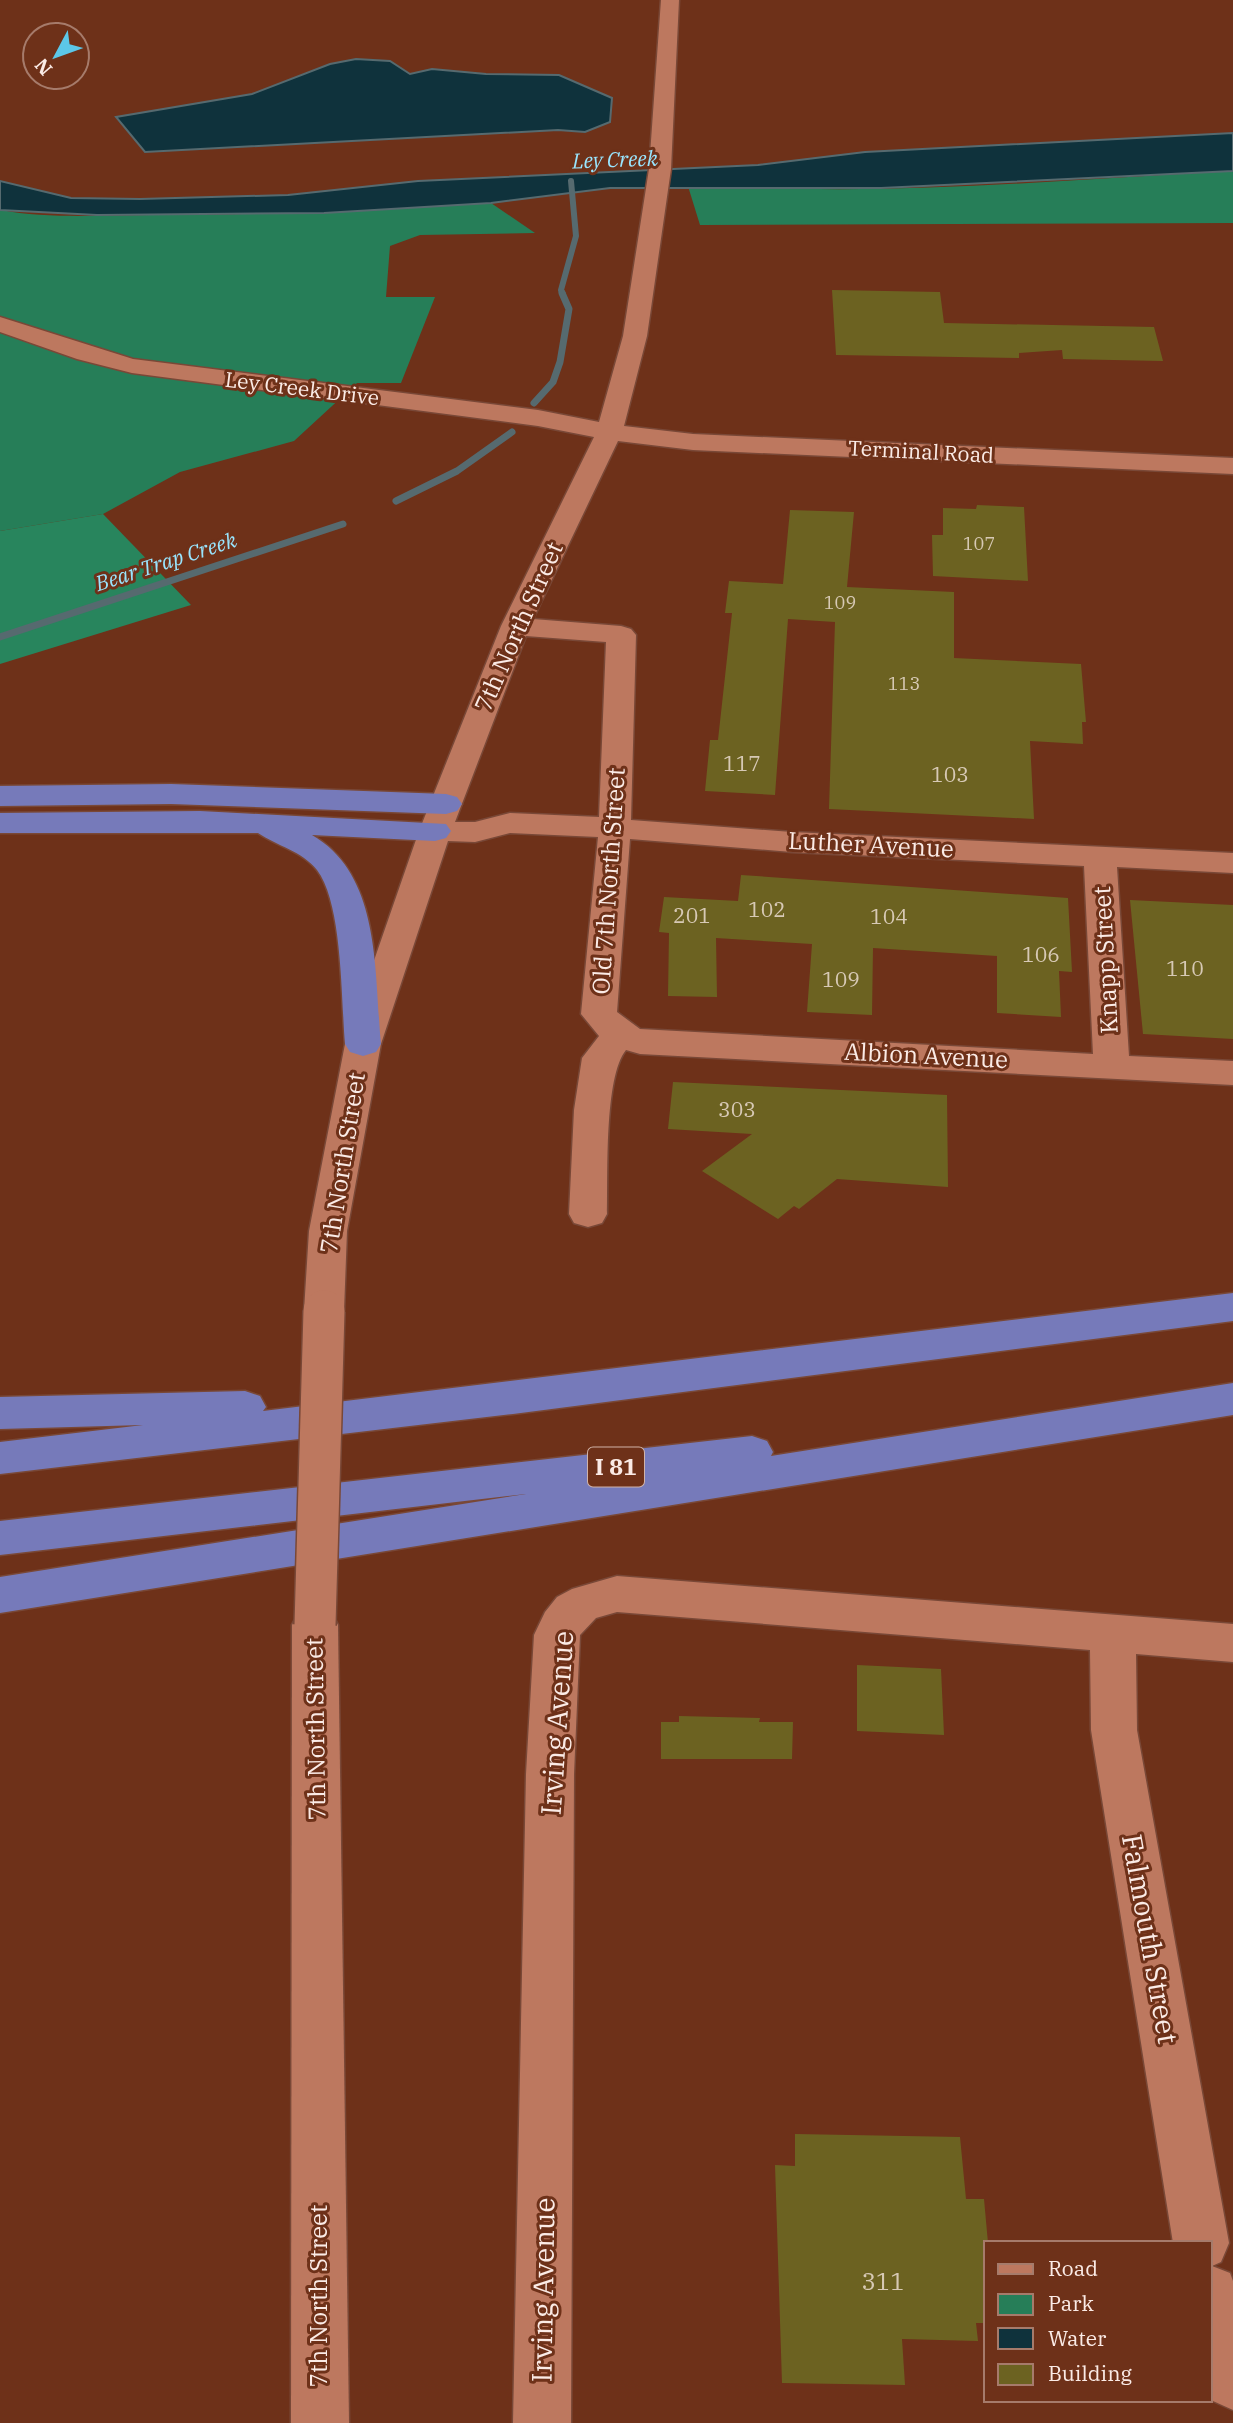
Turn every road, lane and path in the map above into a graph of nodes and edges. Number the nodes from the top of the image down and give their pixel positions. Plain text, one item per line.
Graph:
1 (670, 0) edge
2 (0, 324) edge
3 (609, 432) junction
4 (1233, 466) edge
5 (515, 626) junction
6 (0, 796) edge
7 (441, 817) junction
8 (0, 823) edge
9 (262, 824) junction
10 (615, 830) junction
11 (1100, 855) junction
12 (1233, 863) edge
13 (620, 1034) junction
14 (363, 1044) junction
15 (1112, 1065) junction
16 (1233, 1073) edge
17 (588, 1214) dead end
18 (1233, 1307) edge
19 (513, 1398) junction
20 (1233, 1398) edge
21 (0, 1413) edge
22 (0, 1458) edge
23 (0, 1538) edge
24 (0, 1595) edge
25 (1113, 1634) junction
26 (1233, 1643) edge
27 (1200, 2241) edge
28 (1212, 2301) edge
29 (1233, 2381) edge
30 (320, 2423) edge
31 (542, 2423) edge

1 - 3 street, 7th North Street
2 - 3 street, Ley Creek Drive
3 - 4 street, Terminal Road
3 - 5 street, 7th North Street
5 - 7 street, 7th North Street
5 - 10 street, Old 7th North Street
6 - 7 highway
7 - 9 highway
7 - 10 street, Luther Avenue
7 - 14 street, 7th North Street
8 - 9 highway
9 - 14 highway
10 - 11 street, Luther Avenue
10 - 13 street, Old 7th North Street
11 - 12 street, Luther Avenue
11 - 15 street, Knapp Street
13 - 15 street, Albion Avenue
13 - 17 street
14 - 30 street, 7th North Street, bridge
15 - 16 street, Albion Avenue
18 - 19 highway
19 - 21 highway
19 - 22 highway
20 - 23 highway, I 81
20 - 24 highway
25 - 26 street, Irving Avenue
25 - 27 street, Falmouth Street
25 - 31 street, Irving Avenue
28 - 29 street

